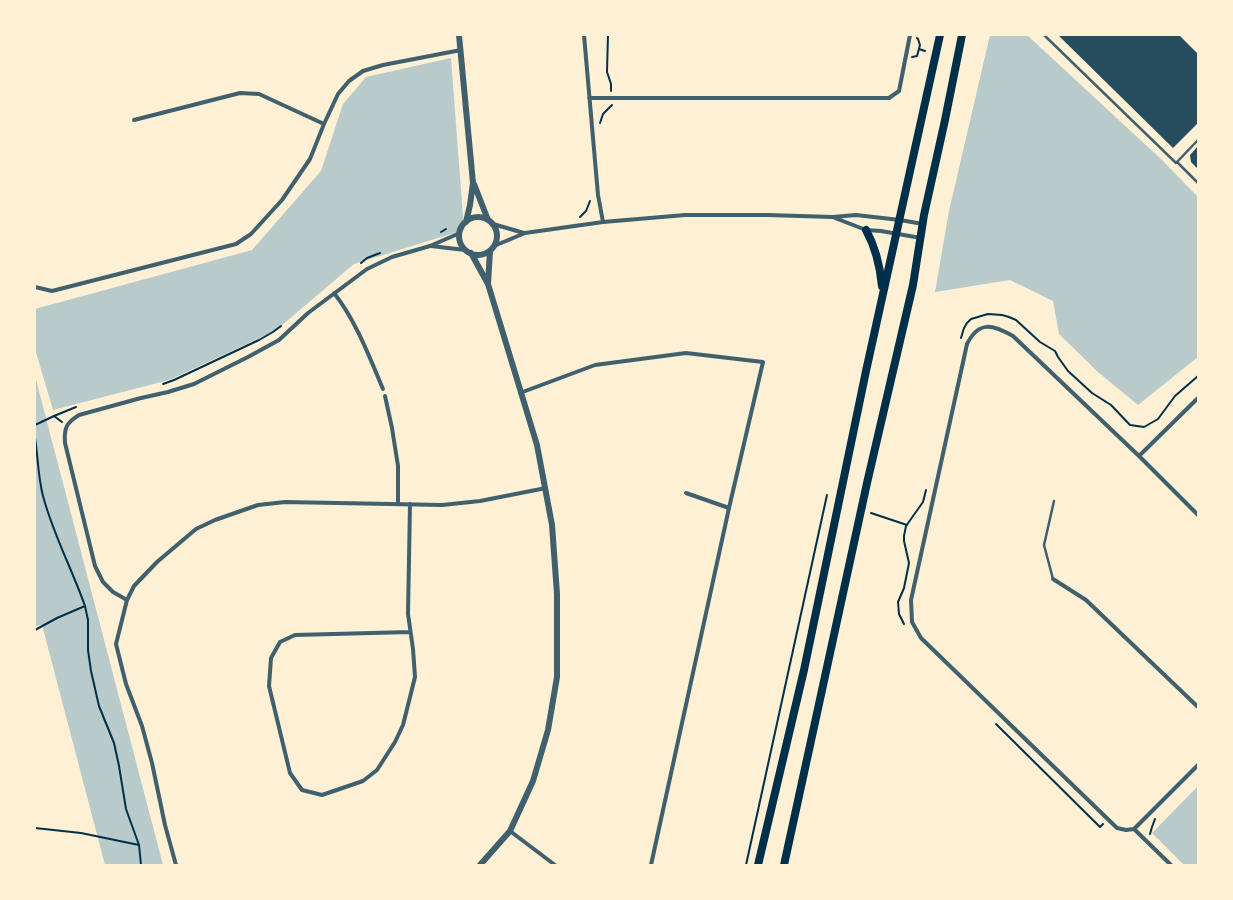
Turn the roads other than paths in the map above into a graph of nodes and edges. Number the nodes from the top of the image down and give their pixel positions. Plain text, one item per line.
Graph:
1 (459, 35) edge
2 (584, 35) edge
3 (910, 35) edge
4 (940, 35) edge
5 (962, 35) edge
6 (1044, 35) edge
7 (460, 50) junction
8 (590, 98) junction
9 (134, 120) dead end
10 (324, 124) junction
11 (1198, 140) edge
12 (1177, 162) junction
13 (473, 183) junction
14 (1198, 183) edge
15 (833, 218) junction
16 (900, 220) junction
17 (466, 222) junction
18 (490, 222) junction
19 (603, 222) junction
20 (923, 224) junction
21 (866, 230) junction
22 (460, 233) junction
23 (525, 233) junction
24 (896, 234) junction
25 (921, 238) junction
26 (430, 246) junction
27 (492, 248) junction
28 (468, 251) junction
29 (488, 284) junction
30 (35, 287) edge
31 (334, 293) junction
32 (883, 293) junction
33 (383, 389) dead end
34 (520, 393) junction
35 (385, 396) dead end
36 (1198, 398) edge
37 (1139, 456) junction
38 (546, 488) junction
39 (686, 493) dead end
40 (1054, 500) dead end
41 (398, 504) junction
42 (410, 504) junction
43 (729, 508) junction
44 (1198, 515) edge
45 (1053, 579) joint
46 (127, 600) junction
47 (410, 632) junction
48 (1198, 707) edge
49 (1198, 765) edge
50 (1134, 829) junction
51 (510, 832) junction
52 (1167, 861) junction
53 (176, 865) edge
54 (480, 865) edge
55 (555, 865) edge
56 (651, 865) edge
57 (758, 865) edge
58 (784, 865) edge
59 (1163, 865) edge
60 (1171, 865) edge

1 - 7 street
2 - 8 street
3 - 8 street
4 - 16 main road
5 - 20 main road
6 - 12 lane
7 - 10 street
7 - 13 street
8 - 19 street
9 - 10 street
10 - 30 street
11 - 12 lane
12 - 14 lane
13 - 17 street
13 - 18 street
15 - 16 street
15 - 19 street
15 - 21 street
16 - 20 street
16 - 24 main road
17 - 18 street
17 - 22 street
18 - 23 street
18 - 27 street
19 - 23 street
20 - 25 main road
21 - 24 street
21 - 32 main road
22 - 26 street
22 - 28 street
23 - 27 street
24 - 25 street
24 - 32 main road
25 - 58 main road
26 - 28 street
26 - 31 street
27 - 28 street
27 - 29 street
28 - 29 street
29 - 34 street
31 - 33 street
31 - 46 street
32 - 57 main road
34 - 38 street
34 - 43 street
35 - 41 street
36 - 37 street
37 - 44 street
37 - 50 street
38 - 42 street
38 - 51 street
39 - 43 street
40 - 45 lane
41 - 42 street
41 - 46 street
42 - 47 street
43 - 56 street
45 - 48 street
46 - 53 street
47 - 47 street
49 - 50 street
50 - 52 street
51 - 54 street
51 - 55 street
52 - 59 street
52 - 60 street

